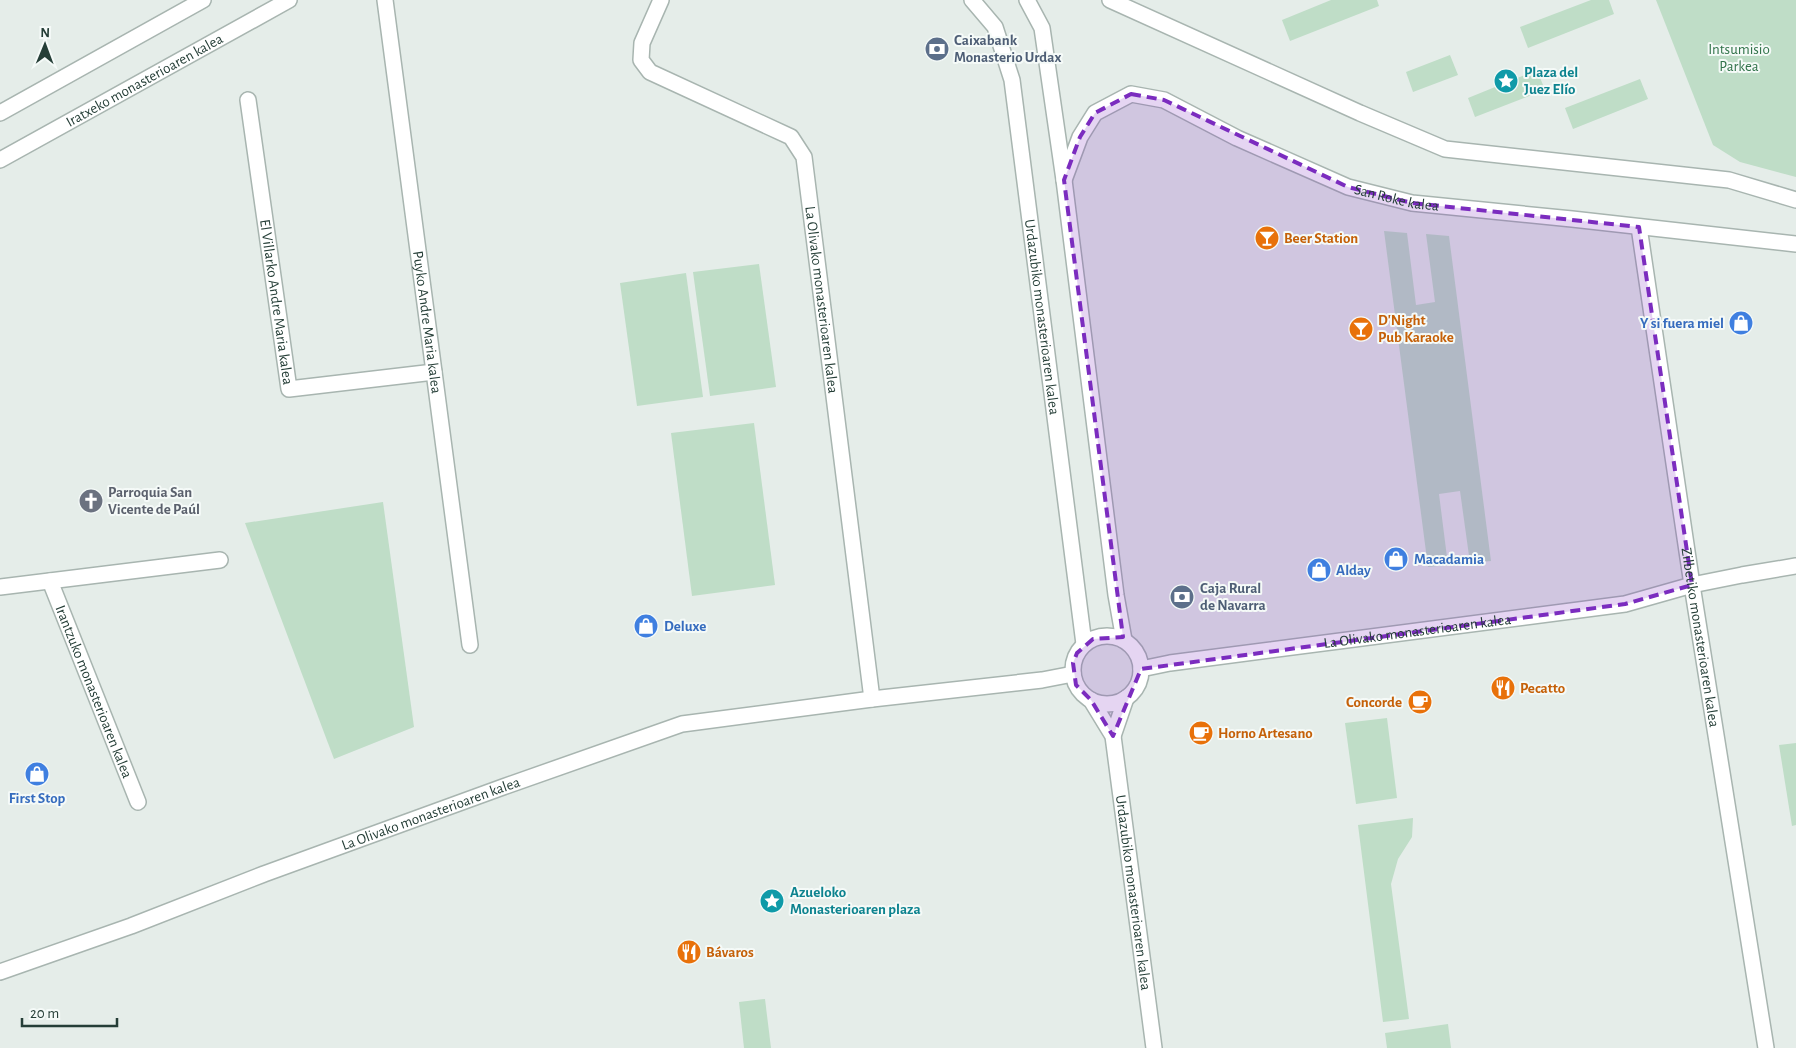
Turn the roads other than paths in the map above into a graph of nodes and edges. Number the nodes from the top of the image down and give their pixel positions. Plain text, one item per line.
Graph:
1 (203, 0) edge
2 (289, 0) edge
3 (385, 0) edge
4 (661, 0) edge
5 (972, 0) edge
6 (1027, 0) edge
7 (1110, 0) edge
8 (248, 100) dead end
9 (0, 113) edge
10 (0, 160) edge
11 (1064, 180) junction
12 (1796, 200) edge
13 (1639, 227) junction
14 (1796, 244) edge
15 (434, 372) junction
16 (220, 560) dead end
17 (1796, 566) edge
18 (50, 581) junction
19 (1692, 585) junction
20 (0, 587) edge
21 (1124, 640) junction
22 (1084, 644) junction
23 (470, 645) dead end
24 (1141, 669) junction
25 (1073, 674) junction
26 (1126, 698) junction
27 (872, 699) junction
28 (1091, 700) junction
29 (1113, 736) junction
30 (138, 802) dead end
31 (0, 972) edge
32 (1154, 1048) edge
33 (1766, 1048) edge

1 - 9 street
2 - 10 street, Iratxeko monasterioaren kalea
3 - 15 street, Puyko Andre Maria kalea
4 - 27 street, La Olivako monasterioaren kalea
5 - 22 street, Urdazubiko monasterioaren kalea
6 - 11 street
7 - 12 street
8 - 15 street, El Villarko Andre Maria kalea
11 - 13 street, San Roke kalea
11 - 21 street
13 - 14 street, San Roke kalea
13 - 19 street, Zilbetiko monasterioaren kalea
15 - 23 street, Puyko Andre Maria kalea
16 - 18 street
17 - 19 street, La Olivako monasterioaren kalea
18 - 20 street
18 - 30 street, Irantzuko monasterioaren kalea
19 - 24 street, La Olivako monasterioaren kalea
19 - 33 street, Zilbetiko monasterioaren kalea
21 - 22 street
21 - 24 street
22 - 25 street
24 - 26 street
25 - 27 street, La Olivako monasterioaren kalea
25 - 28 street
26 - 28 street
26 - 29 street, Urdazubiko monasterioaren kalea
27 - 31 street, La Olivako monasterioaren kalea
28 - 29 street, Urdazubiko monasterioaren kalea
29 - 32 street, Urdazubiko monasterioaren kalea

